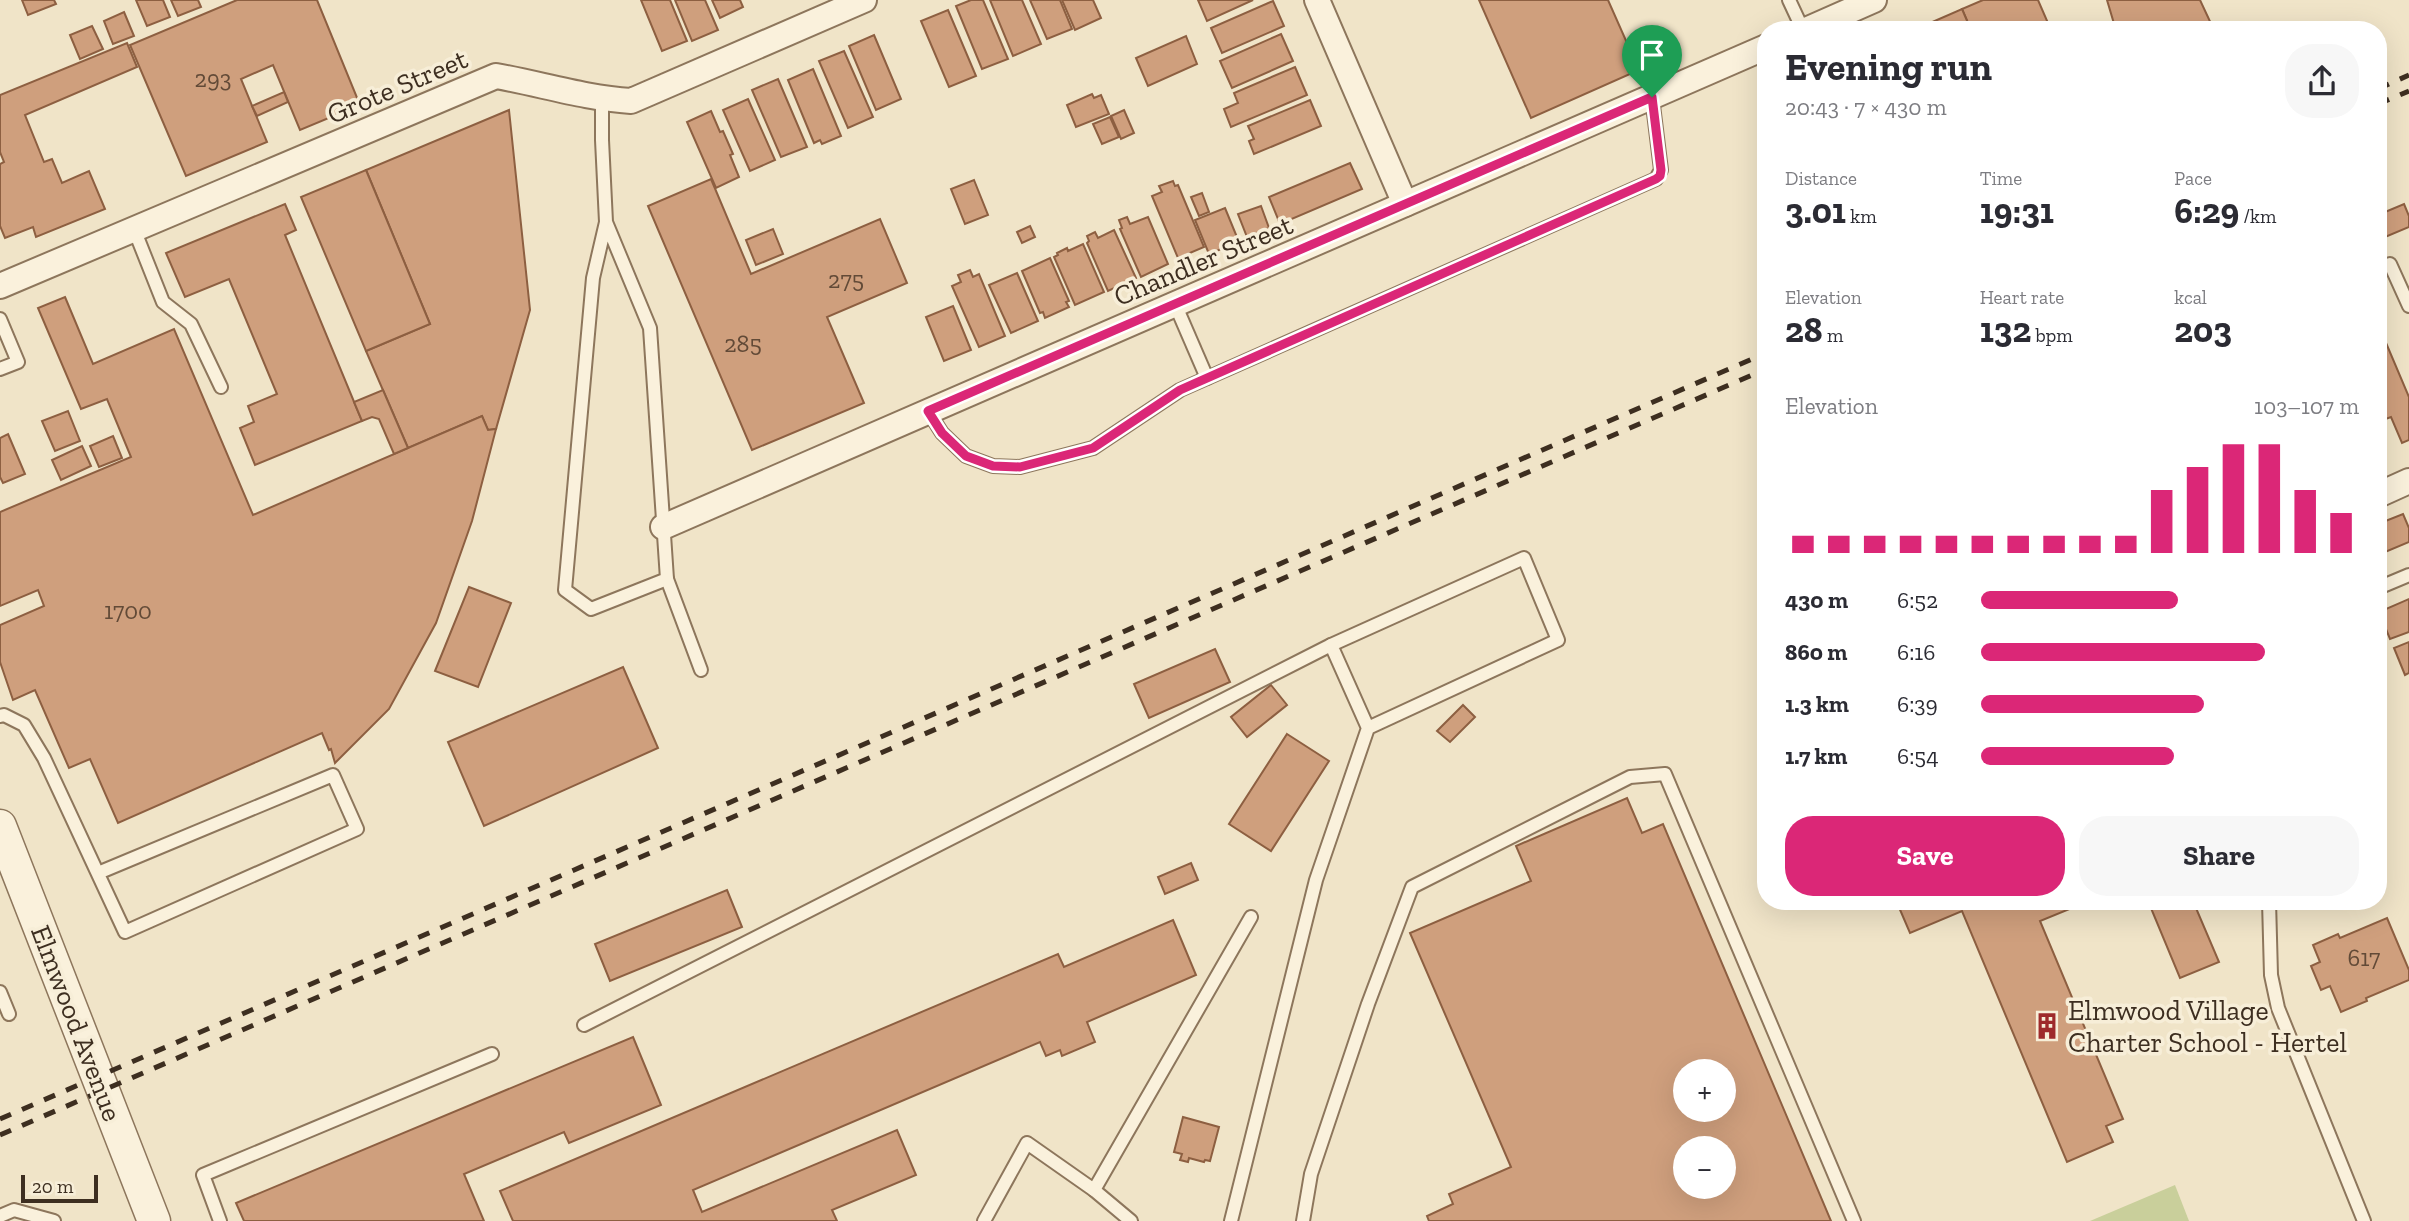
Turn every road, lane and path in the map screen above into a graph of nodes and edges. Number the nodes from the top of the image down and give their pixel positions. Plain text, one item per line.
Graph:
1 (864, 0) edge
2 (1317, 0) edge
3 (1789, 0) edge
4 (1874, 0) edge
5 (1800, 21) edge
6 (1825, 21) edge
7 (1757, 51) edge
8 (1652, 97) junction
9 (602, 99) junction
10 (1405, 204) junction
11 (607, 222) junction
12 (134, 229) junction
13 (2390, 264) dead end
14 (0, 286) edge
15 (1175, 304) junction
16 (2409, 306) edge
17 (0, 319) edge
18 (0, 369) edge
19 (1207, 378) junction
20 (221, 387) dead end
21 (928, 411) junction
22 (2409, 481) edge
23 (2387, 491) edge
24 (663, 527) junction
25 (2409, 575) edge
26 (667, 579) junction
27 (2387, 584) edge
28 (1331, 645) junction
29 (701, 670) dead end
30 (0, 716) edge
31 (1367, 728) junction
32 (0, 826) edge
33 (98, 873) junction
34 (2269, 910) edge
35 (1251, 917) dead end
36 (0, 992) edge
37 (9, 1014) dead end
38 (584, 1025) dead end
39 (492, 1054) dead end
40 (1094, 1191) junction
41 (0, 1216) edge
42 (54, 1221) edge
43 (154, 1221) edge
44 (220, 1221) edge
45 (984, 1221) edge
46 (1130, 1221) edge
47 (1231, 1221) edge
48 (1303, 1221) edge
49 (1854, 1221) edge
50 (2364, 1221) edge

1 - 9 street, Grote Street
2 - 10 street
3 - 5 lane
4 - 6 street
7 - 8 street, Chandler Street
8 - 10 street, Chandler Street
8 - 19 lane
9 - 11 lane
9 - 12 street, Grote Street
10 - 15 street, Chandler Street
11 - 24 lane
11 - 26 lane
12 - 14 street, Grote Street
12 - 20 lane
13 - 16 lane
15 - 19 lane
15 - 21 street, Chandler Street
17 - 18 lane
19 - 21 lane
21 - 24 street, Chandler Street
22 - 23 street
24 - 26 lane
25 - 27 lane
26 - 29 lane
28 - 31 lane
28 - 31 lane
28 - 38 lane
30 - 33 lane
31 - 47 lane
32 - 43 street, Elmwood Avenue
33 - 33 lane
34 - 50 lane
35 - 40 lane
36 - 37 lane
39 - 44 lane
40 - 45 lane
40 - 46 lane
41 - 42 lane
48 - 49 lane

